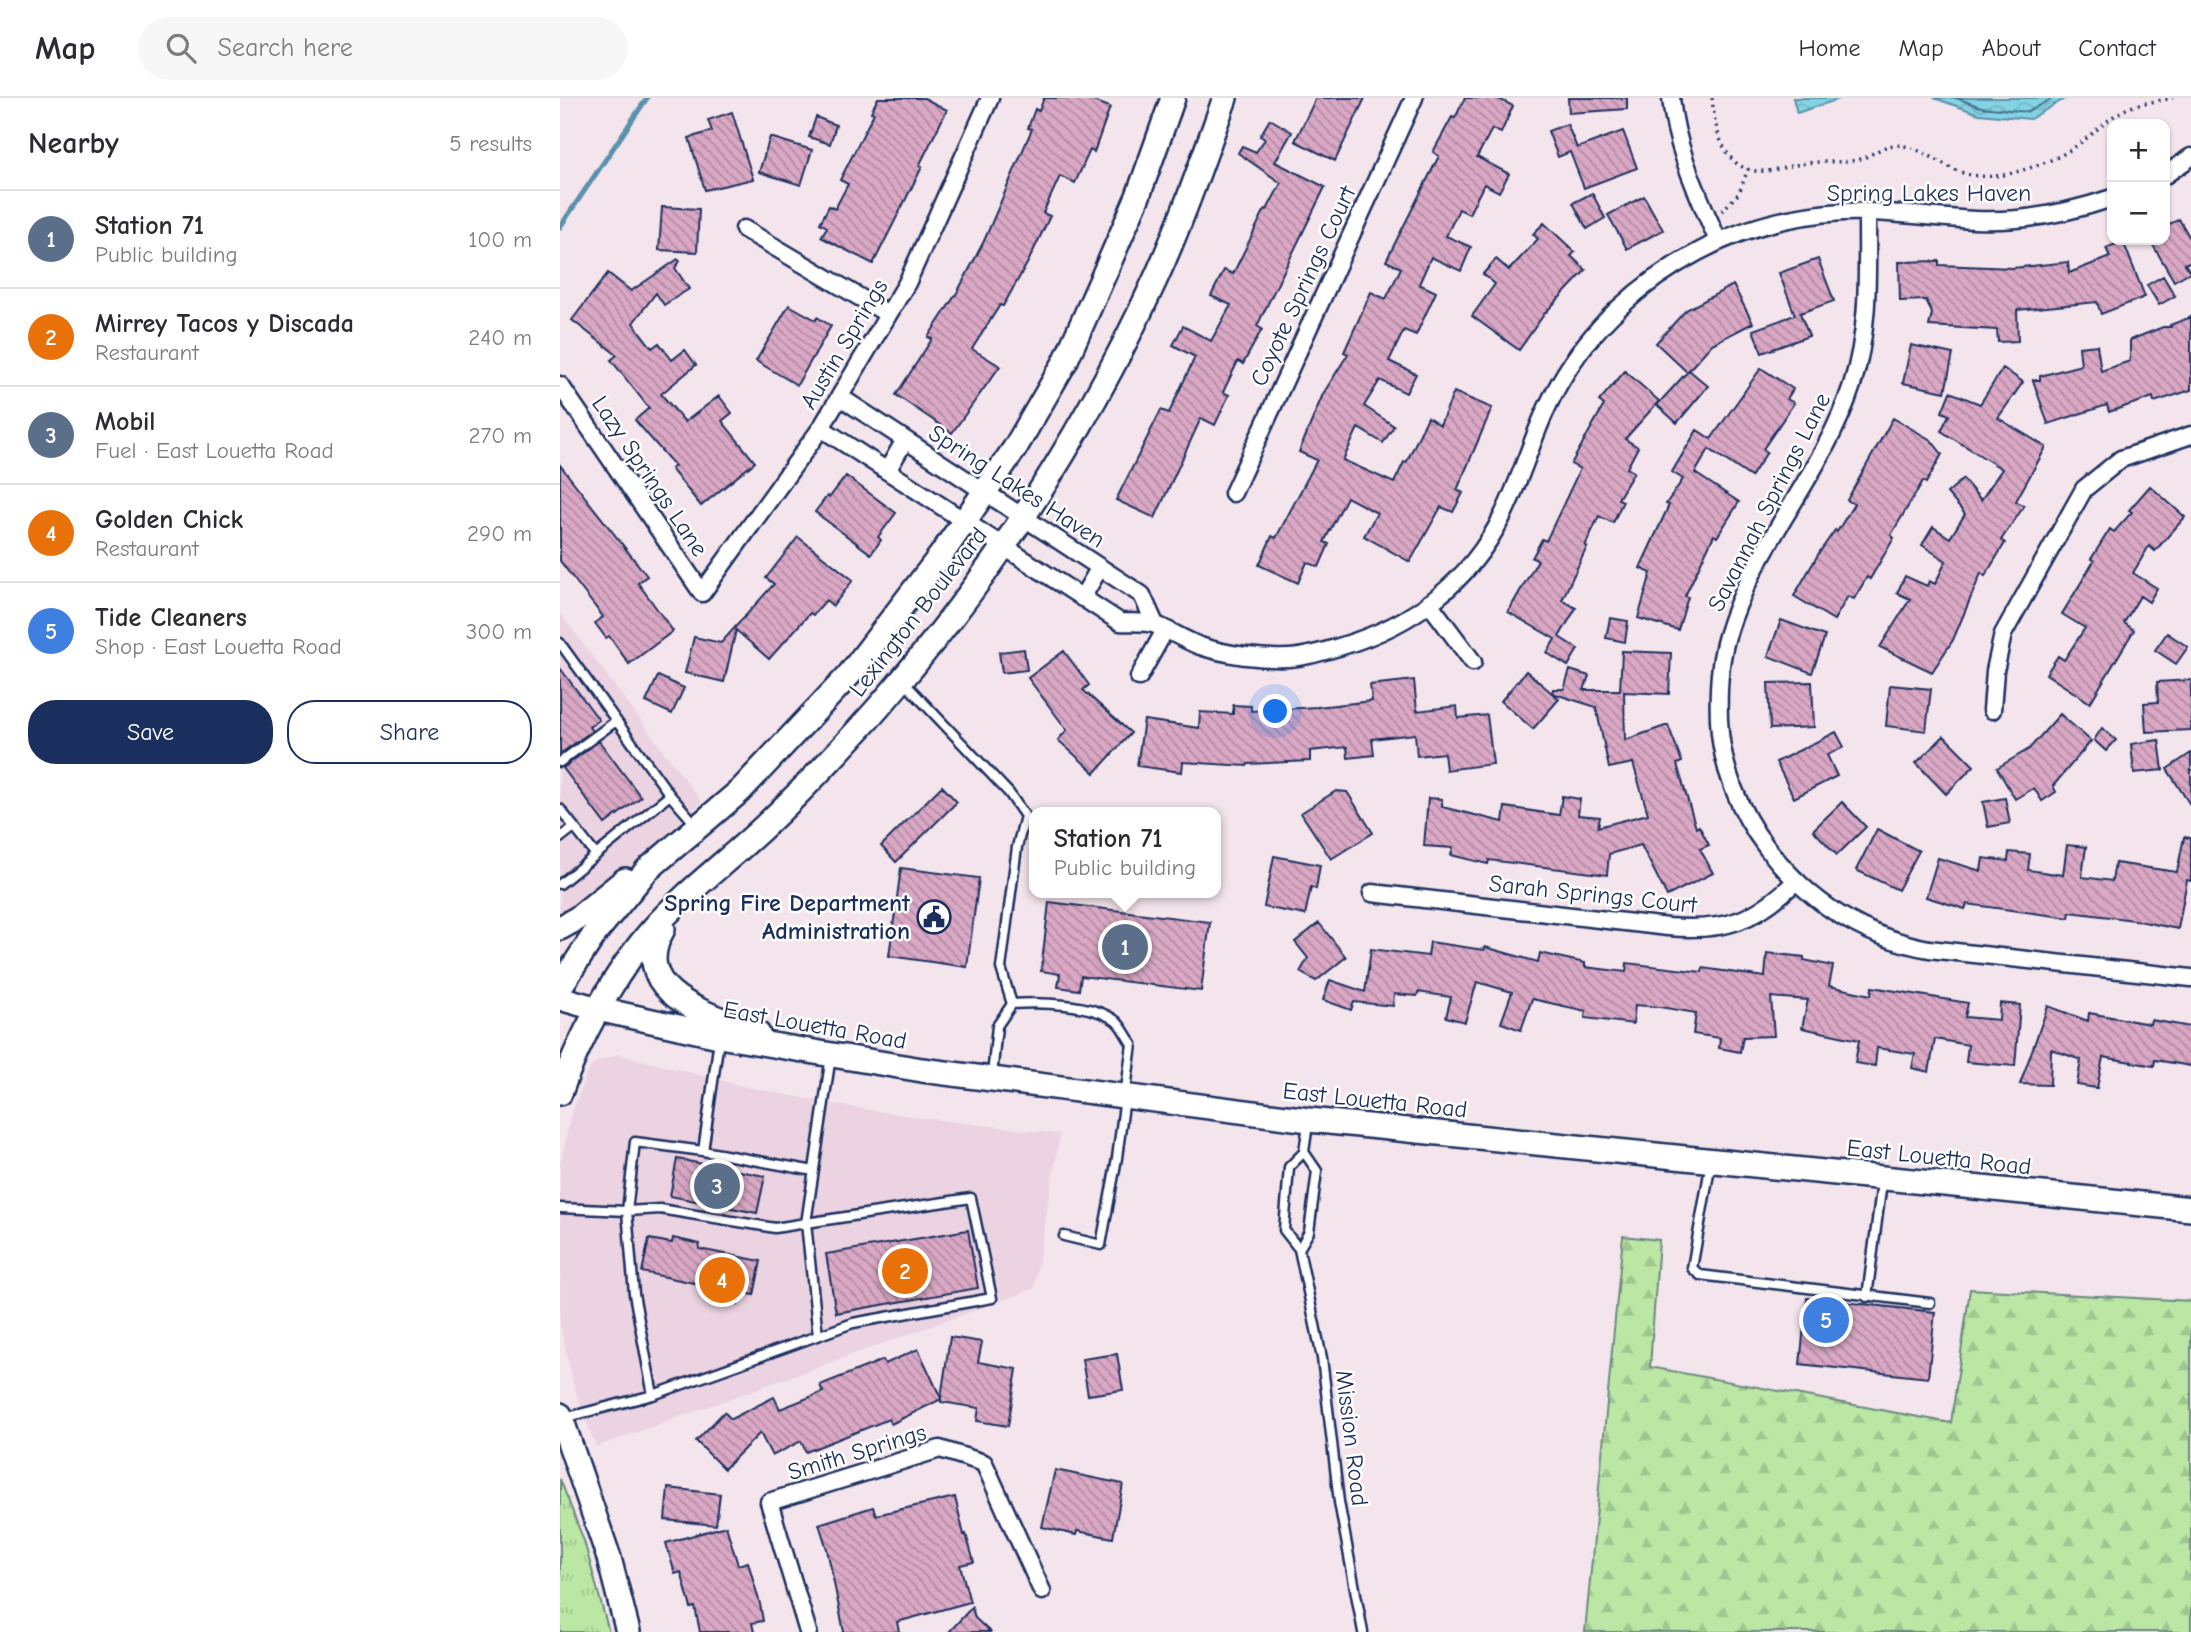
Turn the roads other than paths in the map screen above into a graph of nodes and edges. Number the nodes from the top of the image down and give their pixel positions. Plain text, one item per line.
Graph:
1 (990, 98) edge
2 (1173, 98) edge
3 (1225, 98) edge
4 (1414, 98) edge
5 (1671, 98) edge
6 (2191, 157) edge
7 (2170, 172) edge
8 (2107, 200) edge
9 (1867, 212) junction
10 (744, 229) dead end
11 (1718, 242) junction
12 (888, 314) junction
13 (560, 385) edge
14 (840, 397) junction
15 (821, 428) junction
16 (2191, 435) edge
17 (905, 440) junction
18 (887, 471) junction
19 (985, 492) junction
20 (1233, 493) dead end
21 (1023, 517) junction
22 (964, 521) junction
23 (1002, 548) junction
24 (1100, 567) junction
25 (702, 593) joint
26 (1082, 598) junction
27 (1429, 603) junction
28 (1160, 627) junction
29 (560, 643) edge
30 (1473, 662) dead end
31 (1139, 677) dead end
32 (901, 679) junction
33 (1992, 710) dead end
34 (616, 721) junction
35 (560, 762) edge
36 (670, 795) junction
37 (560, 809) edge
38 (574, 827) junction
39 (698, 827) junction
40 (560, 838) edge
41 (596, 855) junction
42 (647, 870) junction
43 (1796, 881) junction
44 (560, 884) edge
45 (1372, 893) dead end
46 (678, 904) junction
47 (560, 928) edge
48 (2191, 978) edge
49 (560, 987) edge
50 (560, 998) edge
51 (1012, 1004) junction
52 (598, 1009) junction
53 (719, 1036) junction
54 (797, 1049) junction
55 (831, 1056) junction
56 (991, 1079) junction
57 (560, 1093) edge
58 (1126, 1096) junction
59 (1309, 1120) junction
60 (703, 1151) junction
61 (1304, 1152) junction
62 (1711, 1161) junction
63 (814, 1171) junction
64 (1883, 1178) junction
65 (560, 1208) edge
66 (2191, 1209) edge
67 (627, 1211) junction
68 (806, 1223) junction
69 (1064, 1236) dead end
70 (1298, 1249) junction
71 (1867, 1297) junction
72 (1930, 1303) dead end
73 (818, 1336) junction
74 (653, 1395) junction
75 (560, 1417) edge
76 (1042, 1591) dead end
77 (628, 1632) edge
78 (808, 1632) edge
79 (1363, 1632) edge

1 - 12 street, Austin Springs
2 - 19 main road, Lexington Boulevard
3 - 21 main road, Lexington Boulevard
4 - 20 street, Coyote Springs Court
5 - 11 street
6 - 7 street
8 - 9 street, Spring Lakes Haven
9 - 11 street, Spring Lakes Haven
9 - 43 street, Savannah Springs Lane
10 - 12 street
11 - 27 street, Spring Lakes Haven
12 - 14 street, Austin Springs
13 - 25 street, Lazy Springs Lane
14 - 15 street, Austin Springs
14 - 17 street, Spring Lakes Haven
15 - 18 street, Spring Lakes Haven
15 - 25 street, Austin Springs
16 - 33 street
17 - 18 street
17 - 19 street, Spring Lakes Haven
18 - 22 street, Spring Lakes Haven
19 - 21 street, Spring Lakes Haven
19 - 22 main road, Lexington Boulevard
21 - 23 main road, Lexington Boulevard
21 - 24 street, Spring Lakes Haven
22 - 23 street, Spring Lakes Haven
22 - 39 main road, Lexington Boulevard
23 - 26 street, Spring Lakes Haven
23 - 32 main road, Lexington Boulevard
24 - 26 street
24 - 28 street, Spring Lakes Haven
26 - 28 street, Spring Lakes Haven
27 - 28 street, Spring Lakes Haven
27 - 30 street
28 - 31 street
29 - 34 lane
32 - 46 main road, Lexington Boulevard
32 - 51 lane
34 - 35 lane
34 - 36 lane
36 - 39 lane
36 - 41 lane
37 - 38 lane
38 - 40 lane
38 - 41 lane
39 - 42 main road, Lexington Boulevard
41 - 44 lane
42 - 47 main road
42 - 49 main road, Lexington Boulevard
43 - 45 street, Sarah Springs Court
43 - 48 street, Savannah Springs Lane
46 - 52 main road, Lexington Boulevard
46 - 54 main road
50 - 52 main road, East Louetta Road
51 - 56 lane
51 - 58 lane
52 - 53 main road, East Louetta Road
52 - 57 main road, Lexington Boulevard
53 - 54 main road, East Louetta Road
53 - 60 lane
54 - 55 main road, East Louetta Road
55 - 56 main road, East Louetta Road
55 - 63 lane
56 - 58 main road, East Louetta Road
58 - 59 main road, East Louetta Road
58 - 69 lane
59 - 61 lane, Mission Road
59 - 62 main road, East Louetta Road
60 - 63 lane
60 - 67 lane
61 - 70 lane, Mission Road
61 - 70 lane, Mission Road
62 - 64 main road, East Louetta Road
62 - 71 lane
63 - 68 lane
64 - 66 main road, East Louetta Road
64 - 71 lane
65 - 67 lane
67 - 68 lane
67 - 74 lane
68 - 73 lane
68 - 73 lane
70 - 79 lane, Mission Road
71 - 72 lane
73 - 74 lane
74 - 75 lane
75 - 77 main road
76 - 78 street, Smith Springs

